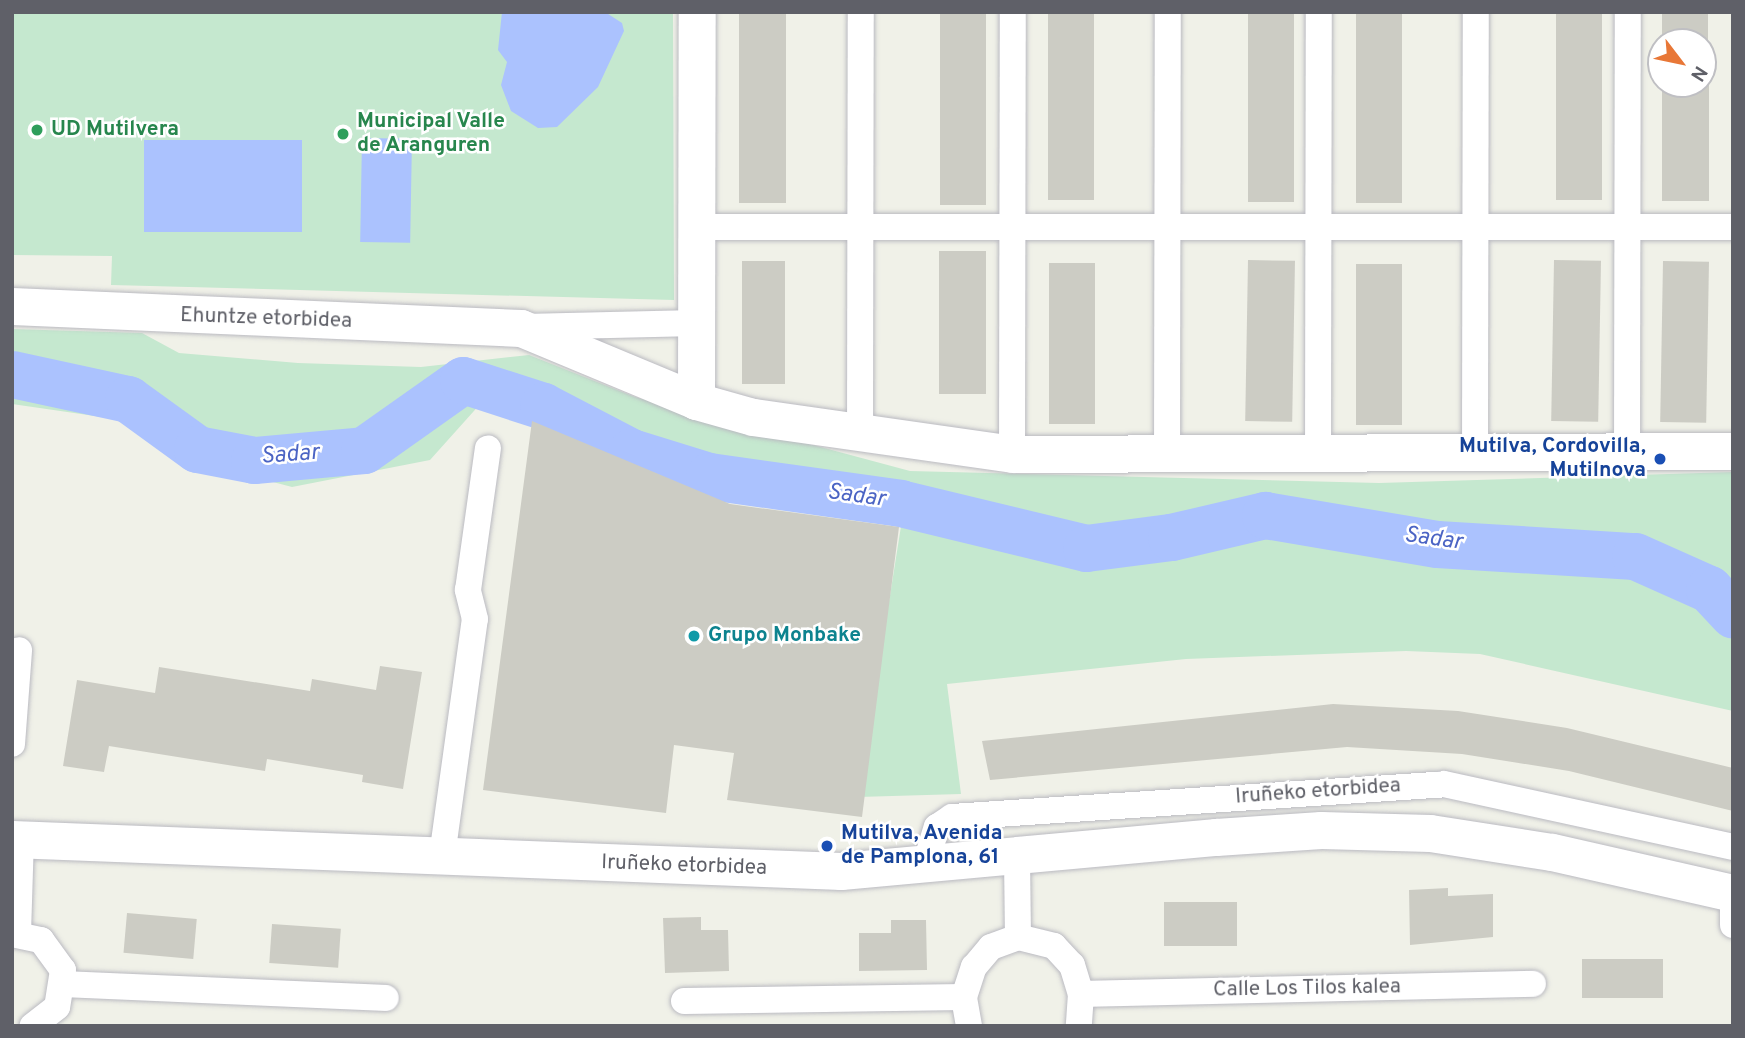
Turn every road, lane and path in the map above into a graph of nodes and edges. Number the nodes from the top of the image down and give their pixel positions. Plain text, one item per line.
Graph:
1 (697, 12) edge
2 (861, 12) edge
3 (1013, 12) edge
4 (1168, 12) edge
5 (1320, 12) edge
6 (1476, 12) edge
7 (1628, 12) edge
8 (1319, 226) junction
9 (697, 227) junction
10 (861, 227) junction
11 (1168, 227) junction
12 (1475, 227) junction
13 (1627, 227) junction
14 (1733, 227) edge
15 (1013, 228) junction
16 (12, 306) edge
17 (697, 323) junction
18 (521, 328) junction
19 (696, 401) junction
20 (860, 435) junction
21 (488, 448) dead end
22 (1626, 451) junction
23 (1732, 451) edge
24 (1167, 452) junction
25 (1475, 452) junction
26 (1318, 453) junction
27 (1012, 454) junction
28 (19, 650) dead end
29 (12, 744) edge
30 (17, 839) edge
31 (1733, 847) edge
32 (442, 856) junction
33 (1017, 857) junction
34 (926, 862) junction
35 (1733, 893) edge
36 (1733, 925) edge
37 (15, 933) edge
38 (1018, 937) junction
39 (64, 984) junction
40 (1533, 984) dead end
41 (1081, 994) junction
42 (964, 997) junction
43 (386, 998) dead end
44 (684, 1000) dead end
45 (33, 1026) edge
46 (969, 1026) edge
47 (1079, 1026) edge

1 - 9 street
2 - 10 street
3 - 15 street
4 - 11 street
5 - 8 street
6 - 12 street
7 - 13 street
8 - 11 street
8 - 12 street
8 - 26 street
9 - 10 street
9 - 17 street
10 - 15 street
10 - 20 street
11 - 15 street
11 - 24 street
12 - 13 street
12 - 25 street
13 - 14 street
13 - 22 street
15 - 27 street
16 - 18 street, Ehuntze etorbidea
17 - 18 street, Ehuntze etorbidea
17 - 19 street
18 - 19 street, Ehuntze etorbidea
19 - 20 street, Ehuntze etorbidea
20 - 27 street, Ehuntze etorbidea
21 - 32 street
22 - 23 street, Ehuntze etorbidea
22 - 25 street, Ehuntze etorbidea
24 - 26 street, Ehuntze etorbidea
24 - 27 street, Ehuntze etorbidea
25 - 26 street, Ehuntze etorbidea
28 - 29 street
30 - 32 street, Iruñeko etorbidea
30 - 37 street, Iruñeko etorbidea
31 - 34 street, Iruñeko etorbidea
32 - 34 street, Iruñeko etorbidea
33 - 34 street, Iruñeko etorbidea
33 - 35 street, Iruñeko etorbidea
33 - 38 street
35 - 36 street, Iruñeko etorbidea
37 - 39 street
38 - 41 street
38 - 42 street
39 - 43 street
39 - 45 street
40 - 41 street, Calle Los Tilos kalea
41 - 47 street
42 - 44 street
42 - 46 street

